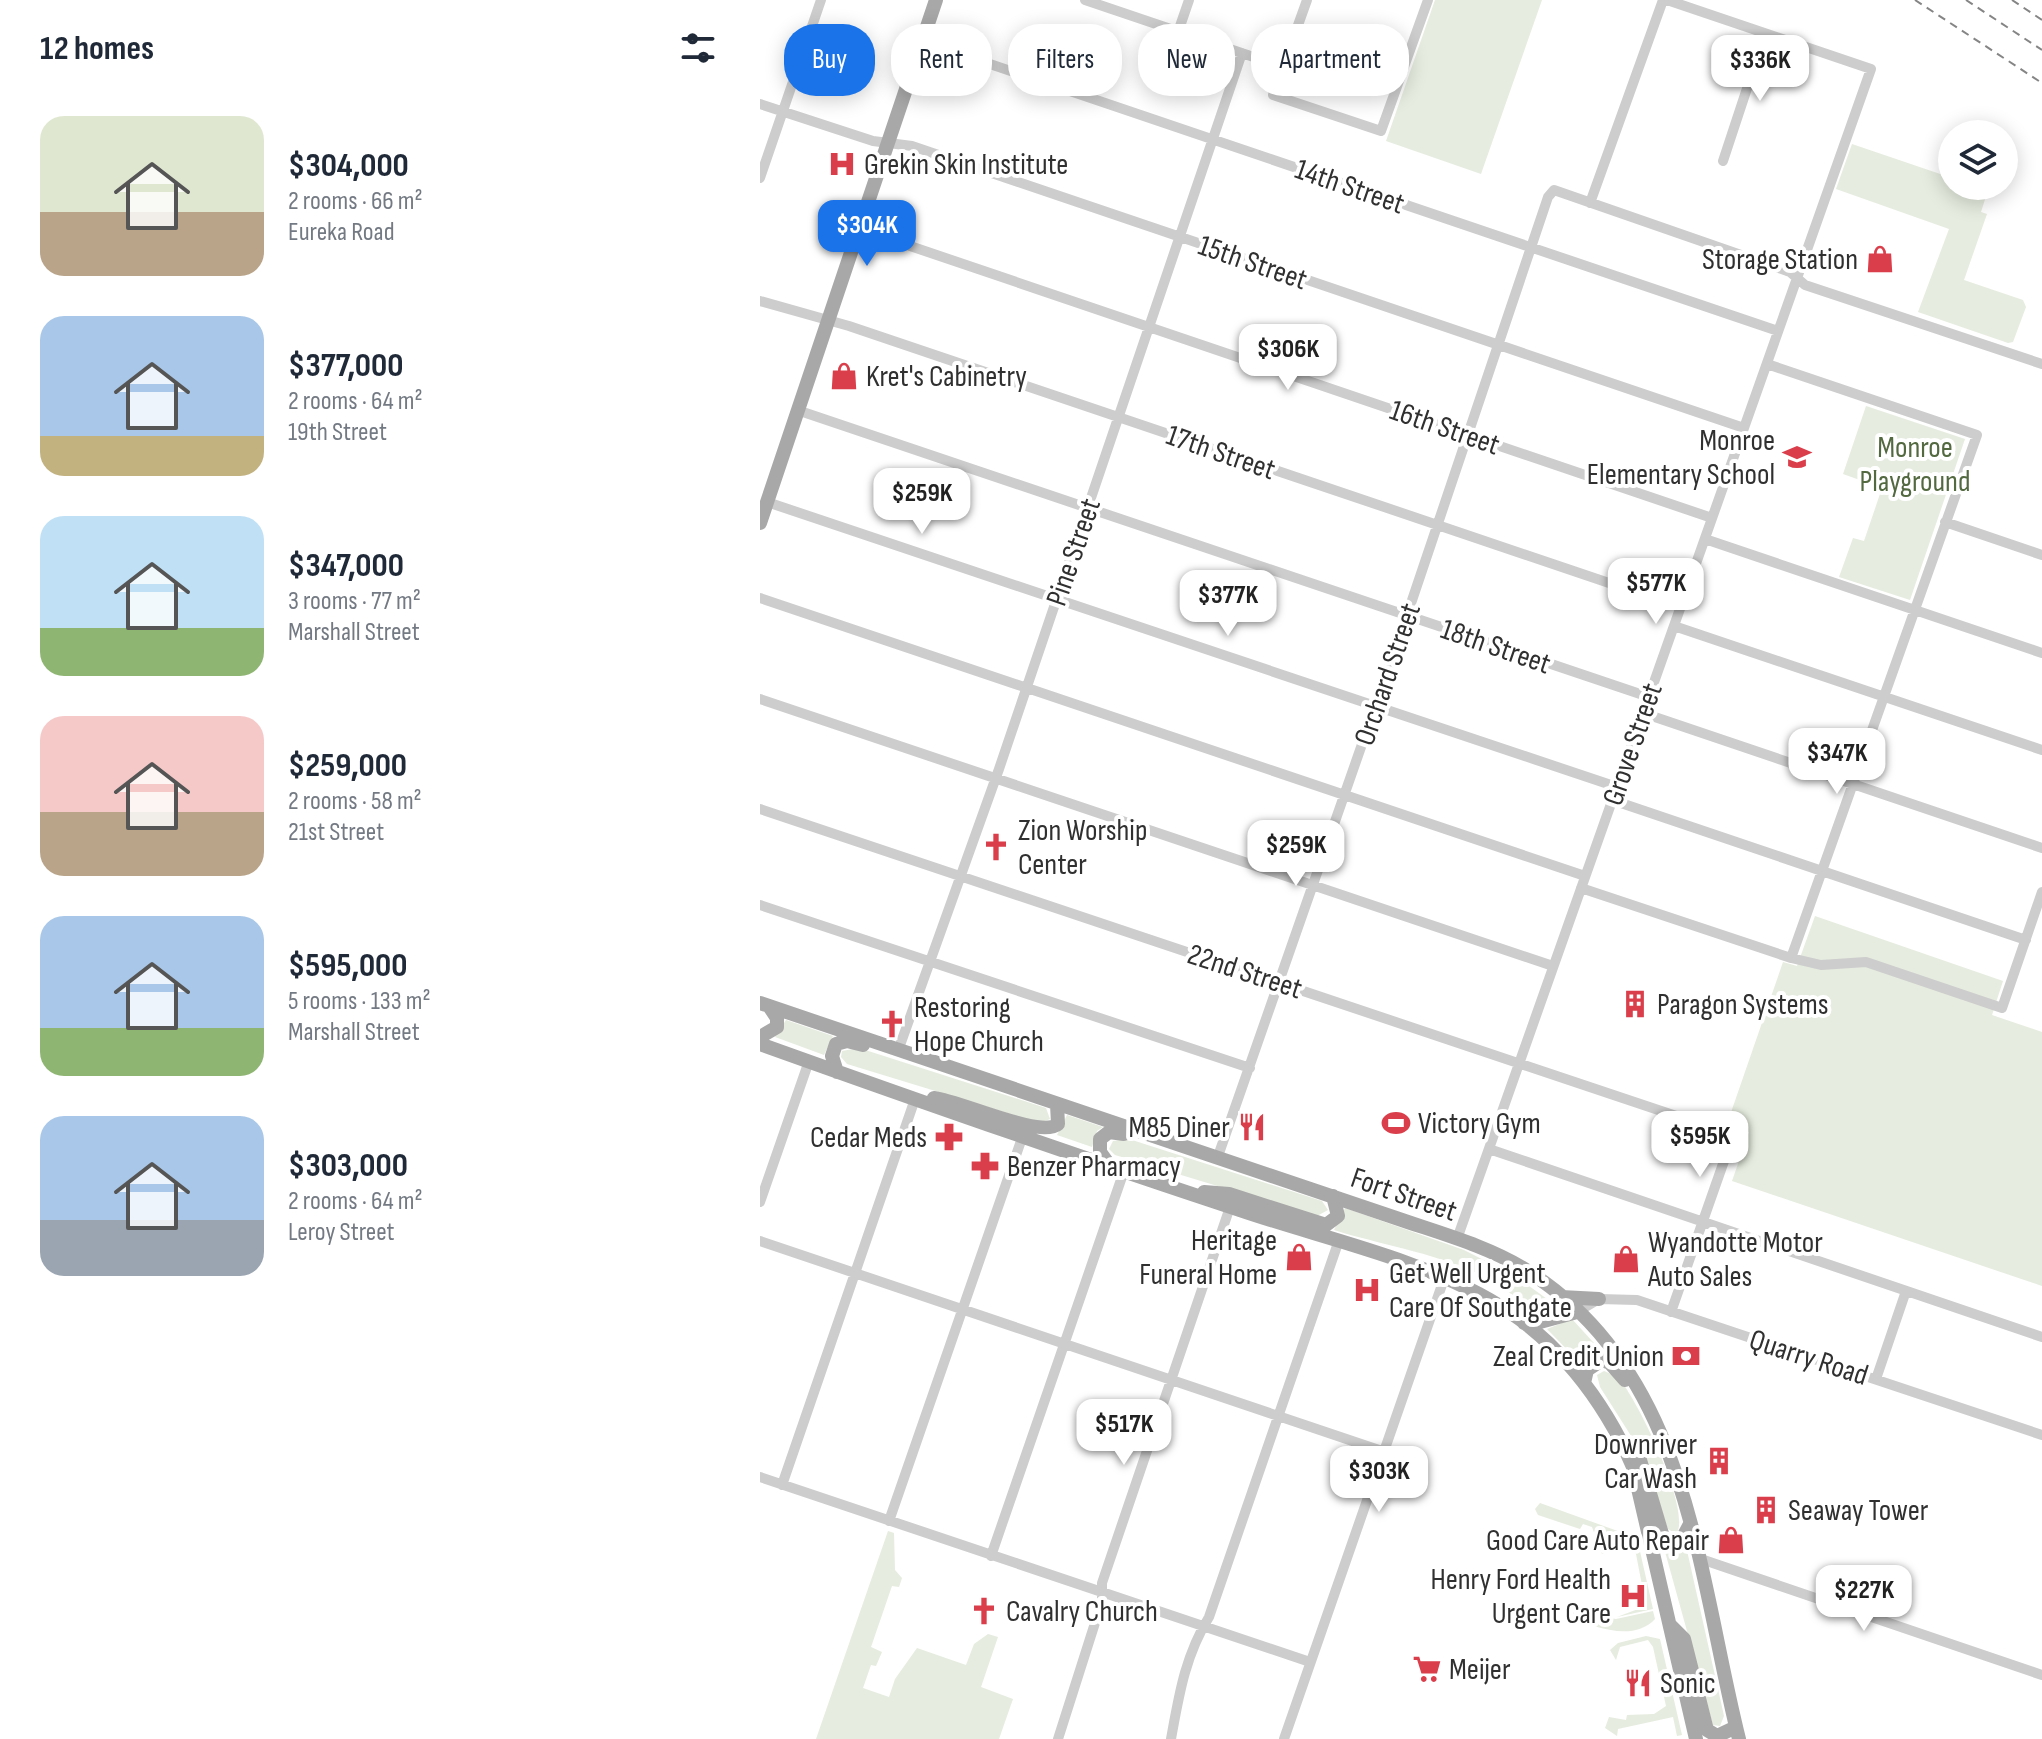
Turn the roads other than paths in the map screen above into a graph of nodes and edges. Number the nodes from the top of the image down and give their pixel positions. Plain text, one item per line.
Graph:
1 (821, 0) edge
2 (936, 0) edge
3 (1085, 0) edge
4 (1189, 0) edge
5 (1307, 0) edge
6 (1428, 0) edge
7 (1665, 0) edge
8 (928, 24) edge
9 (1155, 24) edge
10 (1181, 24) edge
11 (1298, 24) edge
12 (1765, 34) junction
13 (1235, 51) edge
14 (1242, 53) junction
15 (1409, 53) edge
16 (1251, 56) edge
17 (992, 65) edge
18 (904, 96) edge
19 (1276, 96) edge
20 (1394, 96) edge
21 (760, 104) edge
22 (783, 111) junction
23 (1213, 139) junction
24 (888, 143) junction
25 (1723, 161) dead end
26 (760, 178) edge
27 (1590, 203) junction
28 (860, 229) junction
29 (1180, 237) junction
30 (1532, 247) junction
31 (1797, 278) junction
32 (760, 301) edge
33 (827, 321) junction
34 (1149, 327) junction
35 (1778, 331) junction
36 (1498, 344) junction
37 (1767, 364) junction
38 (2042, 364) edge
39 (797, 410) junction
40 (1118, 417) junction
41 (1744, 428) junction
42 (1468, 435) junction
43 (767, 502) junction
44 (1088, 509) junction
45 (1712, 518) junction
46 (1945, 522) junction
47 (760, 523) edge
48 (1437, 524) junction
49 (1705, 539) junction
50 (2042, 555) edge
51 (760, 598) edge
52 (1057, 599) junction
53 (1680, 607) junction
54 (1914, 609) junction
55 (1407, 615) junction
56 (1674, 626) junction
57 (2042, 653) edge
58 (1026, 689) junction
59 (1883, 696) junction
60 (1649, 697) junction
61 (760, 699) edge
62 (1376, 706) junction
63 (1643, 713) junction
64 (2042, 750) edge
65 (995, 779) junction
66 (1853, 783) junction
67 (1617, 787) junction
68 (1345, 796) junction
69 (1612, 800) junction
70 (760, 809) edge
71 (2042, 848) edge
72 (1822, 872) junction
73 (961, 876) junction
74 (1585, 876) junction
75 (1314, 886) junction
76 (1581, 888) junction
77 (2042, 892) edge
78 (760, 905) edge
79 (2026, 940) junction
80 (1791, 958) junction
81 (931, 962) junction
82 (1553, 966) junction
83 (1280, 983) junction
84 (764, 1004) edge
85 (760, 1037) edge
86 (760, 1044) edge
87 (899, 1048) junction
88 (809, 1061) junction
89 (1519, 1062) junction
90 (1250, 1068) junction
91 (837, 1072) junction
92 (975, 1075) junction
93 (898, 1093) junction
94 (915, 1099) junction
95 (1057, 1104) junction
96 (1023, 1135) junction
97 (1489, 1149) junction
98 (1217, 1159) junction
99 (1117, 1169) junction
100 (1251, 1169) junction
101 (1179, 1190) junction
102 (1333, 1196) junction
103 (760, 1202) edge
104 (1230, 1207) junction
105 (1703, 1222) junction
106 (1457, 1239) junction
107 (760, 1241) edge
108 (1338, 1243) junction
109 (855, 1274) junction
110 (1444, 1279) junction
111 (1906, 1291) junction
112 (1557, 1295) junction
113 (1599, 1299) junction
114 (962, 1310) junction
115 (1577, 1312) junction
116 (1671, 1312) junction
117 (1524, 1323) junction
118 (2042, 1337) edge
119 (1065, 1343) junction
120 (1876, 1379) junction
121 (1171, 1380) junction
122 (1584, 1383) junction
123 (1278, 1416) junction
124 (1613, 1427) junction
125 (2042, 1435) edge
126 (1382, 1451) junction
127 (1677, 1475) junction
128 (760, 1477) edge
129 (782, 1485) junction
130 (889, 1521) junction
131 (1690, 1523) junction
132 (991, 1556) junction
133 (1698, 1558) junction
134 (1102, 1593) junction
135 (1671, 1626) junction
136 (1203, 1627) junction
137 (1310, 1662) junction
138 (2042, 1675) edge
139 (1738, 1733) edge
140 (1058, 1739) edge
141 (1171, 1739) edge
142 (1284, 1739) edge
143 (1696, 1739) edge

1 - 22 street
2 - 8 main road
3 - 9 street
4 - 10 street
5 - 11 street
6 - 15 street
7 - 12 street
7 - 27 street
12 - 25 street
12 - 31 street, Grove Street
13 - 14 street
14 - 16 street
14 - 23 street, Pine Street
17 - 23 street, 14th Street
18 - 24 main road
19 - 20 street
21 - 22 street, 15th Street
22 - 24 street, 15th Street
22 - 26 street
23 - 29 street, Pine Street
23 - 30 street, 14th Street
24 - 28 main road
24 - 29 street, 15th Street
27 - 30 street, Orchard Street
27 - 31 street
28 - 33 main road
28 - 34 street, 16th Street
29 - 34 street, Pine Street
29 - 36 street, 15th Street
30 - 35 street, 14th Street
30 - 36 street, Orchard Street
31 - 35 street, Grove Street
31 - 38 street
32 - 33 street, 17th Street
33 - 39 main road
33 - 40 street, 17th Street
34 - 40 street, Pine Street
34 - 42 street, 16th Street
35 - 37 street, Grove Street
36 - 41 street, 15th Street
36 - 42 street, Orchard Street
37 - 41 street, Grove Street
37 - 46 street
39 - 43 main road
39 - 44 street, 18th Street
40 - 44 street, Pine Street
40 - 48 street, 17th Street
41 - 45 street, Grove Street
42 - 45 street, 16th Street
42 - 48 street, Orchard Street
43 - 47 main road
43 - 52 street
44 - 52 street, Pine Street
44 - 55 street, 18th Street
45 - 49 street, Grove Street
46 - 50 street
46 - 54 street
48 - 53 street, 17th Street
48 - 55 street, Orchard Street
49 - 53 street, Grove Street
49 - 54 street
51 - 58 street
52 - 58 street, Pine Street
52 - 62 street
53 - 56 street, Grove Street
54 - 57 street
54 - 59 street
55 - 60 street, 18th Street
55 - 62 street, Orchard Street
56 - 59 street
56 - 60 street, Grove Street
58 - 65 street, Pine Street
58 - 68 street
59 - 64 street
59 - 66 street
60 - 63 street, Grove Street
61 - 65 street
62 - 67 street
62 - 68 street, Orchard Street
63 - 66 street
63 - 67 street, Grove Street
65 - 73 street, Pine Street
65 - 75 street
66 - 71 street
66 - 72 street
67 - 69 street, Grove Street
68 - 74 street
68 - 75 street, Orchard Street
69 - 72 street
69 - 74 street, Grove Street
70 - 73 street, 22nd Street
72 - 79 street
72 - 80 street
73 - 81 street, Pine Street
73 - 83 street, 22nd Street
74 - 76 street, Grove Street
75 - 82 street
75 - 83 street, Orchard Street
76 - 80 street
76 - 82 street, Grove Street
77 - 79 street
78 - 81 street
79 - 80 street
81 - 87 street, Pine Street
81 - 90 street
82 - 89 street, Grove Street
83 - 89 street, 22nd Street
83 - 90 street, Orchard Street
84 - 85 main road
84 - 87 main road, Fort Street
86 - 88 main road
87 - 92 main road, Fort Street
88 - 91 main road
88 - 103 street
89 - 97 street, Grove Street
89 - 105 street, 22nd Street
90 - 98 street, Orchard Street
91 - 92 main road
91 - 93 main road
92 - 95 main road, Fort Street
93 - 94 main road
93 - 95 main road
94 - 96 main road
94 - 109 street
95 - 98 main road, Fort Street
96 - 99 main road
96 - 114 street
97 - 105 street
97 - 106 street, Grove Street
98 - 100 main road, Fort Street
99 - 100 main road
99 - 101 main road
99 - 119 street
100 - 102 main road, Fort Street
101 - 102 main road
101 - 104 main road
102 - 106 main road, Fort Street
104 - 108 main road
104 - 121 street
105 - 111 street
105 - 116 street
106 - 112 main road, Fort Street
107 - 109 street
108 - 110 main road
108 - 123 street
109 - 114 street
109 - 129 street
110 - 117 main road
110 - 126 street
111 - 118 street
111 - 120 street
112 - 113 main road
112 - 115 main road, Fort Street
113 - 115 street
113 - 116 street, Quarry Road
114 - 119 street
114 - 130 street
115 - 117 main road
115 - 127 main road, Fort Street
116 - 120 street, Quarry Road
117 - 122 main road
119 - 121 street
119 - 132 street
120 - 125 street, Quarry Road
121 - 123 street
121 - 134 street
122 - 124 main road
122 - 127 main road
123 - 126 street
123 - 136 street
124 - 131 main road
124 - 135 main road
126 - 137 street
127 - 131 main road, Fort Street
128 - 129 street
129 - 130 street
130 - 132 street
131 - 133 main road, Fort Street
132 - 134 street
133 - 138 street
133 - 139 main road, Fort Street
134 - 136 street
134 - 140 street
135 - 139 main road
135 - 143 main road
136 - 137 street
136 - 141 street
137 - 142 street

